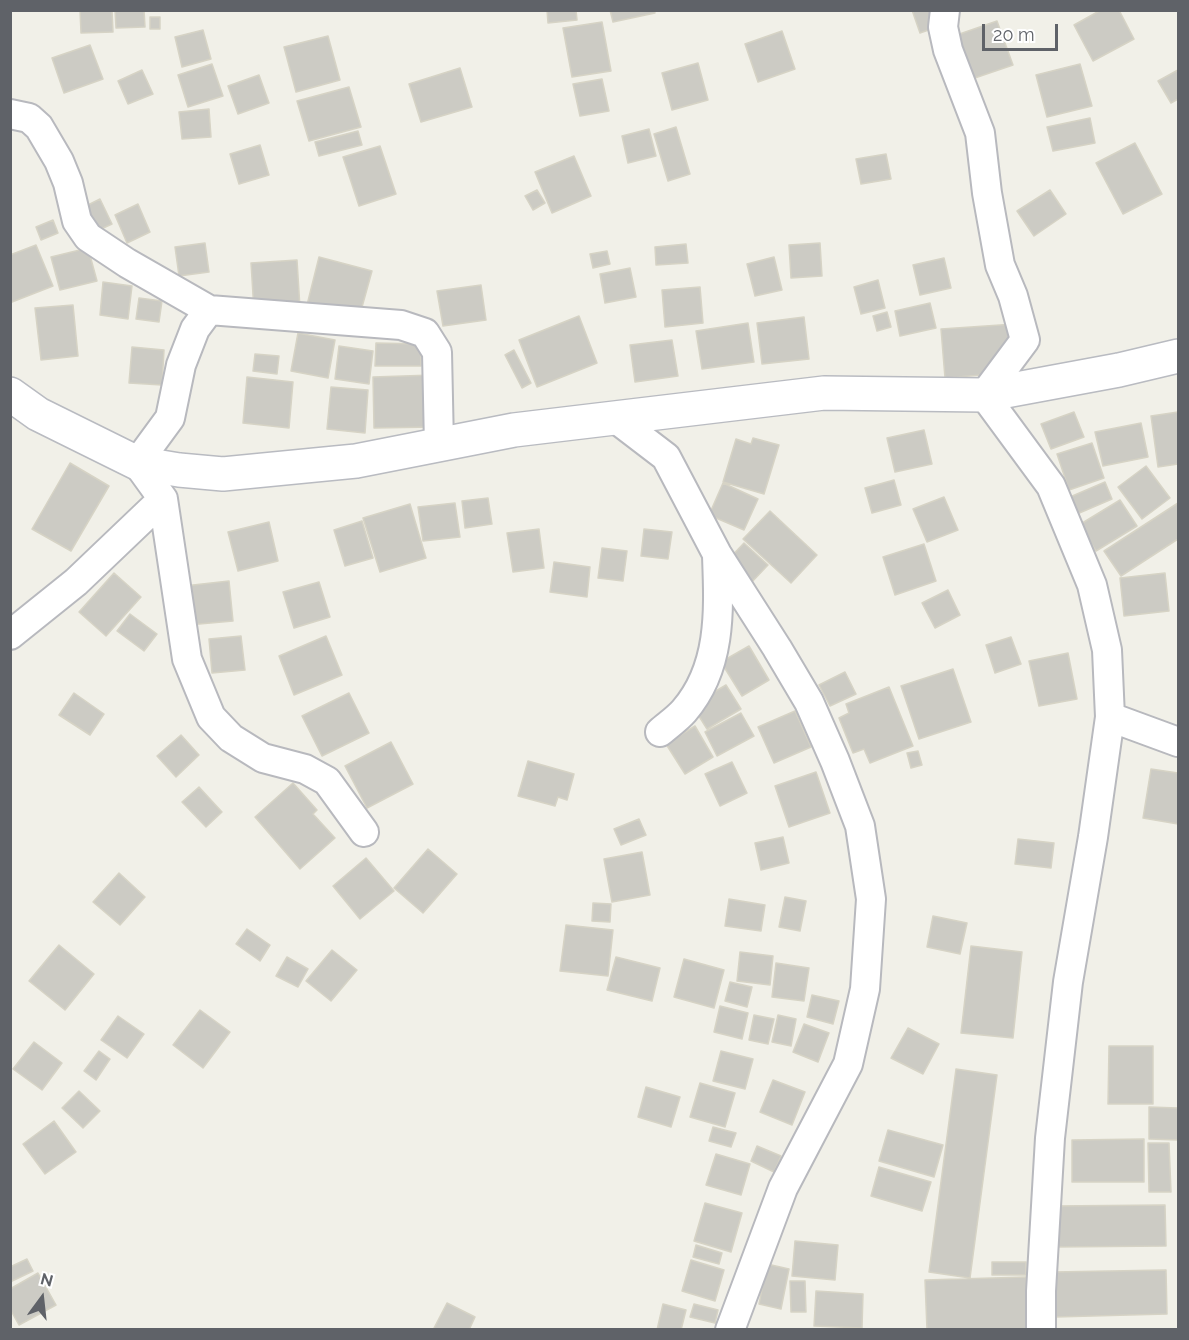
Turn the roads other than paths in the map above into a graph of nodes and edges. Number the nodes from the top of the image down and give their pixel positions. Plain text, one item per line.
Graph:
1 (945, 10) edge
2 (10, 114) edge
3 (209, 310) junction
4 (1179, 356) edge
5 (10, 394) edge
6 (984, 395) junction
7 (615, 418) junction
8 (439, 445) junction
9 (137, 463) junction
10 (163, 499) junction
11 (717, 554) junction
12 (10, 635) edge
13 (1110, 717) junction
14 (660, 732) dead end
15 (1179, 742) edge
16 (364, 832) dead end
17 (730, 1329) edge
18 (1041, 1329) edge

1 - 6 street
2 - 3 street
3 - 8 street
3 - 9 street
4 - 6 street
5 - 9 street
6 - 7 street
6 - 13 street
7 - 8 street
7 - 11 street
8 - 9 street
9 - 10 street
10 - 12 street
10 - 16 street
11 - 14 street
11 - 17 street
13 - 15 street
13 - 18 street

